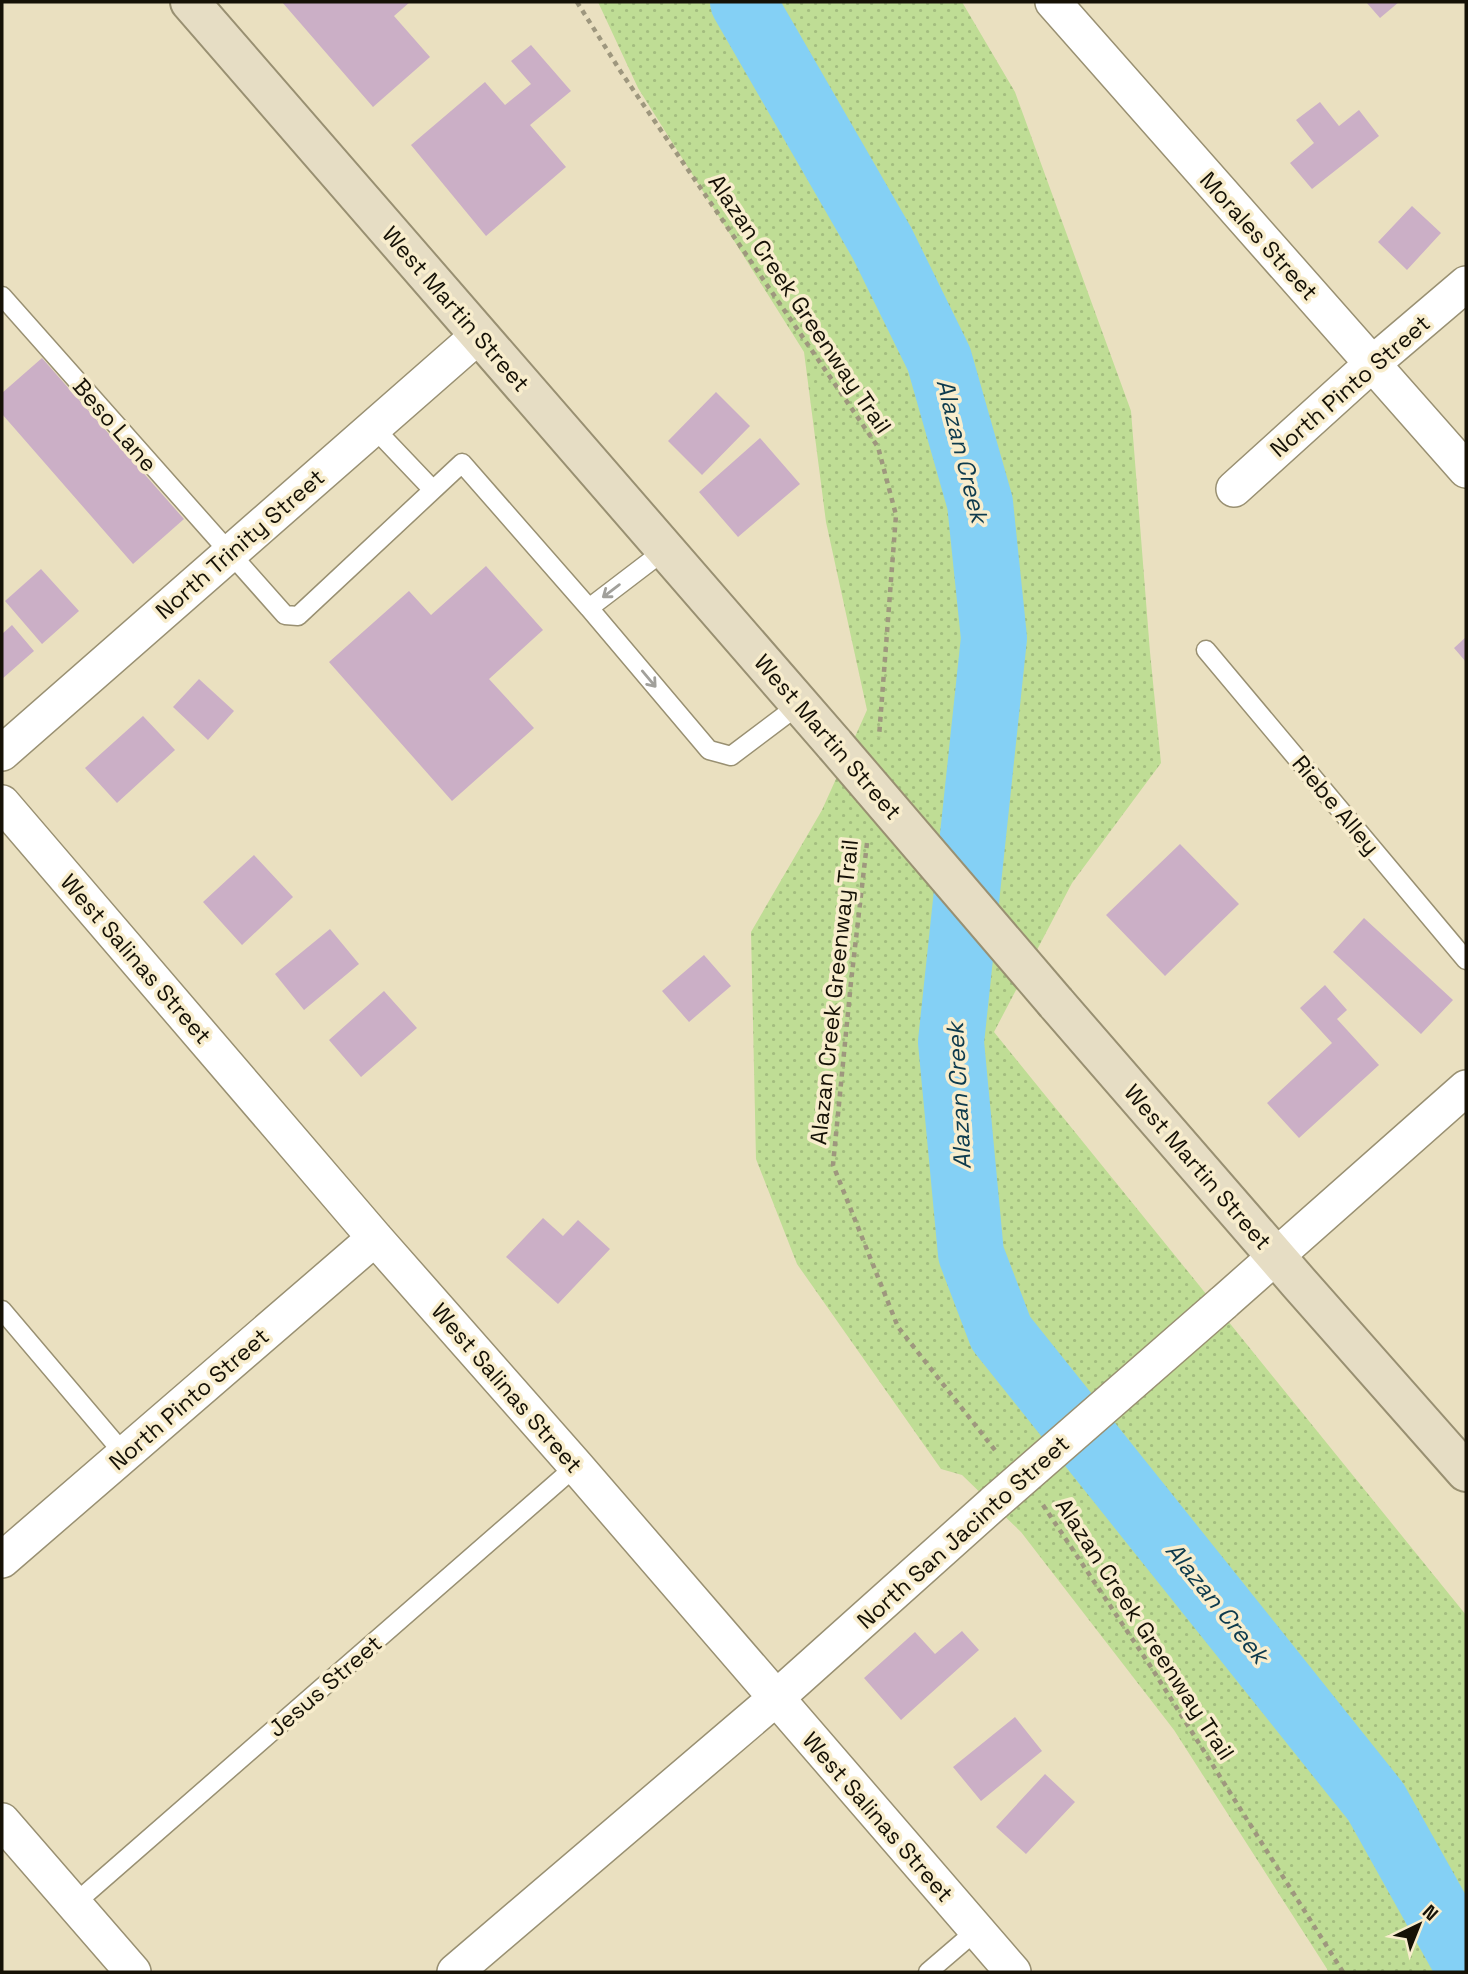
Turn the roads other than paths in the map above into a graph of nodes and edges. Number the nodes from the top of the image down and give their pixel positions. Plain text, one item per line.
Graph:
1 (1053, 2) edge
2 (203, 6) edge
3 (1466, 284) edge
4 (2, 296) edge
5 (478, 335) junction
6 (1372, 364) junction
7 (373, 427) junction
8 (1466, 470) edge
9 (1234, 489) dead end
10 (433, 490) junction
11 (665, 550) junction
12 (228, 554) junction
13 (589, 608) junction
14 (1206, 650) dead end
15 (800, 704) junction
16 (2, 753) edge
17 (2, 803) edge
18 (1466, 960) edge
19 (1466, 1088) edge
20 (376, 1238) junction
21 (1275, 1256) junction
22 (2, 1310) edge
23 (125, 1455) junction
24 (576, 1466) junction
25 (1466, 1472) edge
26 (2, 1560) edge
27 (775, 1699) junction
28 (2, 1821) edge
29 (73, 1905) junction
30 (977, 1930) junction
31 (133, 1972) edge
32 (455, 1972) edge
33 (928, 1972) edge
34 (1013, 1972) edge

1 - 6 street, Morales Street
2 - 5 main road, West Martin Street
3 - 6 street, North Pinto Street
4 - 12 lane, Beso Lane
5 - 7 street, North Trinity Street
5 - 11 main road, West Martin Street
6 - 8 street, Morales Street
6 - 9 street, North Pinto Street
7 - 10 lane
7 - 12 street, North Trinity Street
10 - 12 lane, Beso Lane
10 - 13 lane, Beso Lane
11 -> 13 lane
11 - 15 main road, West Martin Street
12 - 16 street, North Trinity Street
13 -> 15 lane
14 - 18 lane, Riebe Alley
15 - 21 main road, West Martin Street, bridge
17 - 20 street, West Salinas Street
19 - 21 street, North San Jacinto Street
20 - 23 street, North Pinto Street
20 - 24 street, West Salinas Street
21 - 25 main road, West Martin Street
21 - 27 street, North San Jacinto Street, bridge
22 - 23 lane
23 - 26 street, North Pinto Street
24 - 27 street, West Salinas Street
24 - 29 lane, Jesus Street
27 - 30 street, West Salinas Street
27 - 32 street, North San Jacinto Street
28 - 29 street
29 - 31 street
30 - 33 lane
30 - 34 street, West Salinas Street

